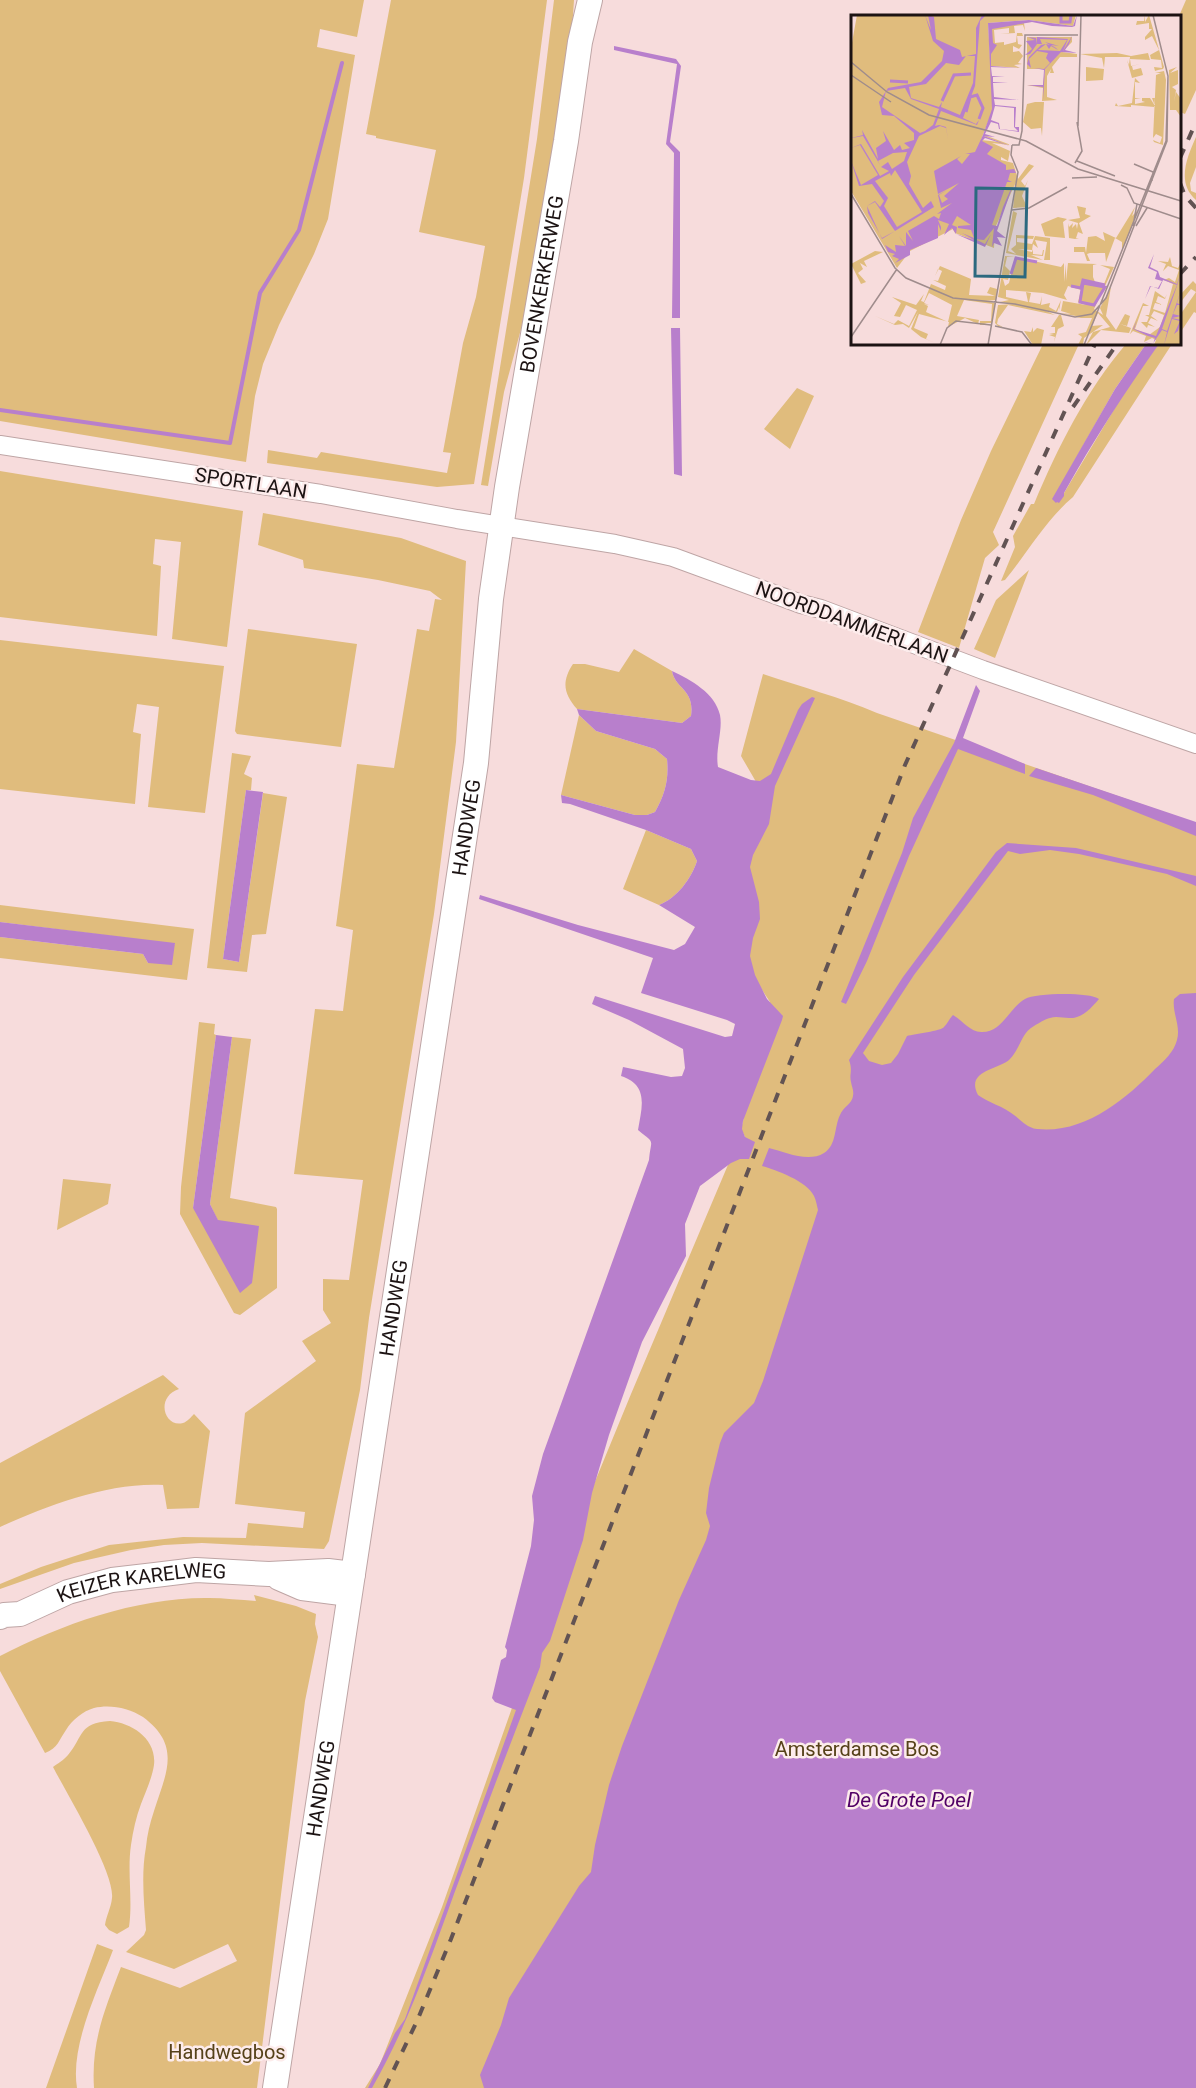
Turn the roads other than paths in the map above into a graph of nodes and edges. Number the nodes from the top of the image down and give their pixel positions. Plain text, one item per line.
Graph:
1 (581, 0) edge
2 (590, 0) edge
3 (580, 42) junction
4 (0, 445) edge
5 (501, 526) junction
6 (1196, 744) edge
7 (351, 1584) junction
8 (10, 1615) edge
9 (0, 1631) edge
10 (275, 2088) edge

1 - 3 main road, BOVENKERKERWEG
2 - 3 main road, BOVENKERKERWEG
3 - 5 main road, BOVENKERKERWEG
4 - 5 street, SPORTLAAN
5 - 6 street, NOORDDAMMERLAAN
5 - 7 main road, HANDWEG
7 - 8 main road, KEIZER KARELWEG
7 - 10 main road, HANDWEG
8 - 9 main road, KEIZER KARELWEG

